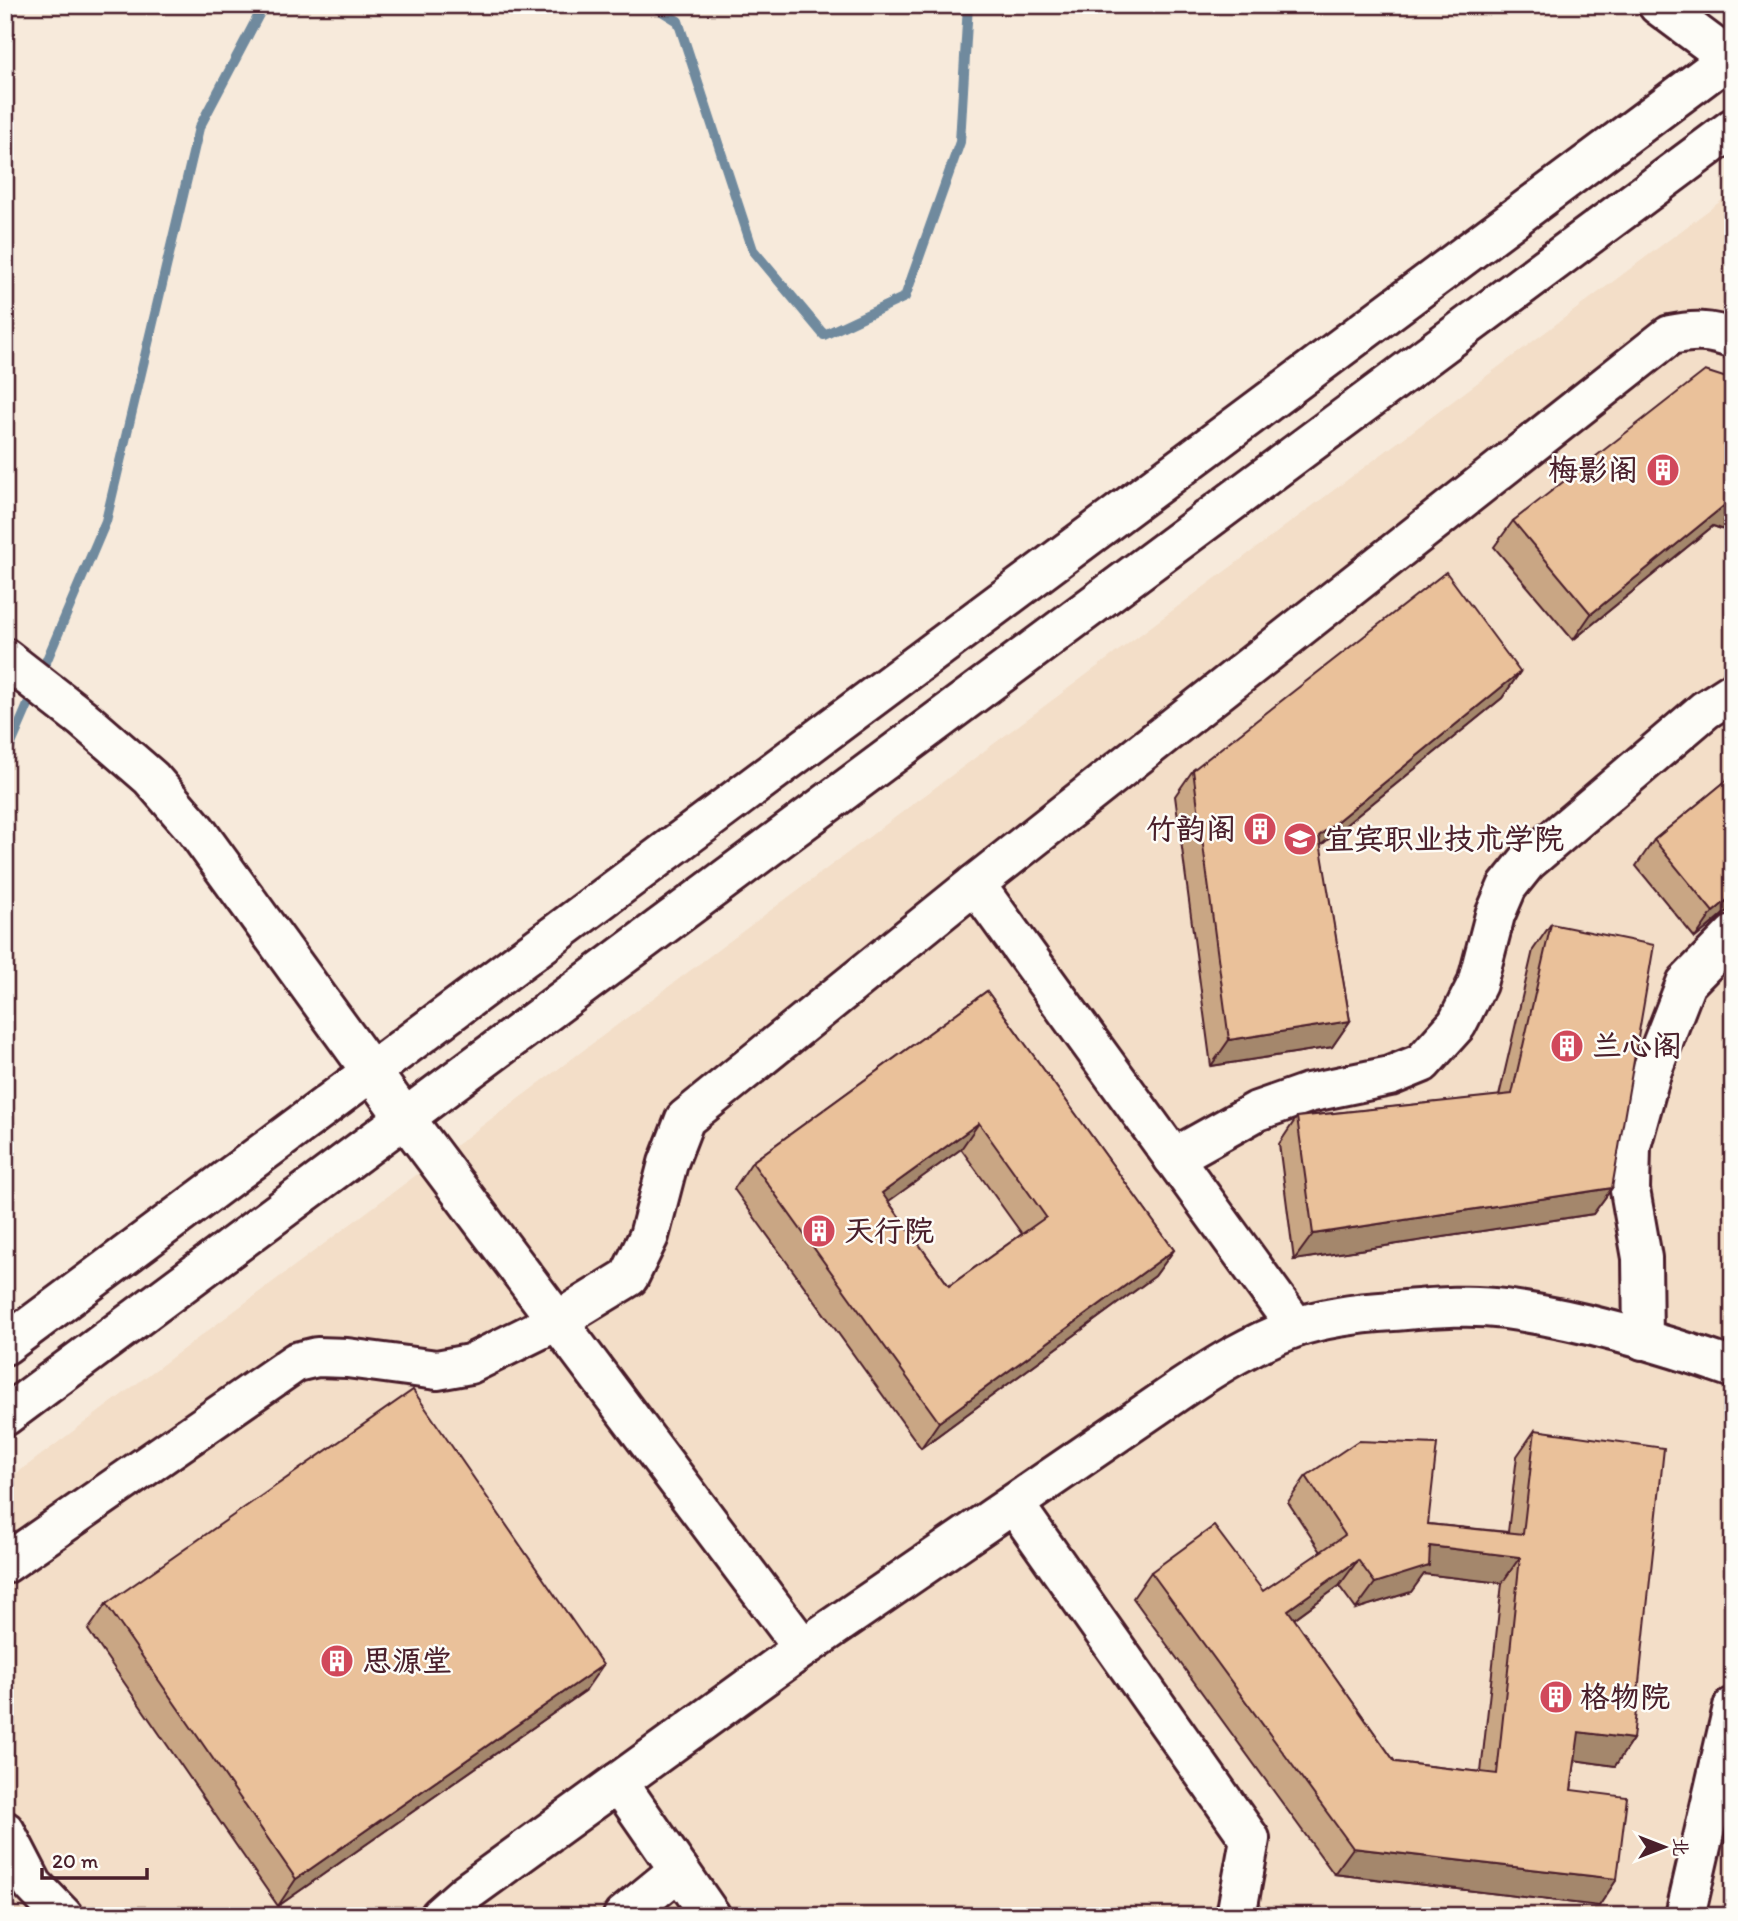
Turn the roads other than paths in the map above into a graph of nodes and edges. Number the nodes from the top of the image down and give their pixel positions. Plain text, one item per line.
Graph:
1 (1658, 5) edge
2 (1731, 59) edge
3 (1733, 128) edge
4 (1733, 339) edge
5 (5, 658) edge
6 (1733, 692) edge
7 (975, 884) junction
8 (1733, 935) edge
9 (371, 1071) junction
10 (405, 1118) junction
11 (1173, 1158) junction
12 (557, 1321) junction
13 (1296, 1327) junction
14 (1643, 1340) junction
15 (5, 1345) edge
16 (1733, 1368) edge
17 (5, 1416) edge
18 (1014, 1504) junction
19 (5, 1564) edge
20 (803, 1648) junction
21 (1733, 1707) edge
22 (618, 1782) junction
23 (5, 1831) edge
24 (680, 1870) junction
25 (63, 1916) edge
26 (440, 1916) edge
27 (623, 1916) edge
28 (711, 1916) edge
29 (1236, 1916) edge
30 (1685, 1916) edge

1 - 2 main road
2 - 9 main road
3 - 10 main road
4 - 7 main road
5 - 9 main road
6 - 11 main road
7 - 11 main road
7 - 12 main road
8 - 14 main road
9 - 10 main road
9 - 15 main road
10 - 12 main road
10 - 17 main road
11 - 13 main road
12 - 19 main road
12 - 20 main road
13 - 14 main road
13 - 18 main road
14 - 16 main road
18 - 20 main road
18 - 29 main road
20 - 22 main road
21 - 30 main road
22 - 24 main road
22 - 26 main road
23 - 25 main road
24 - 27 main road
24 - 28 main road

